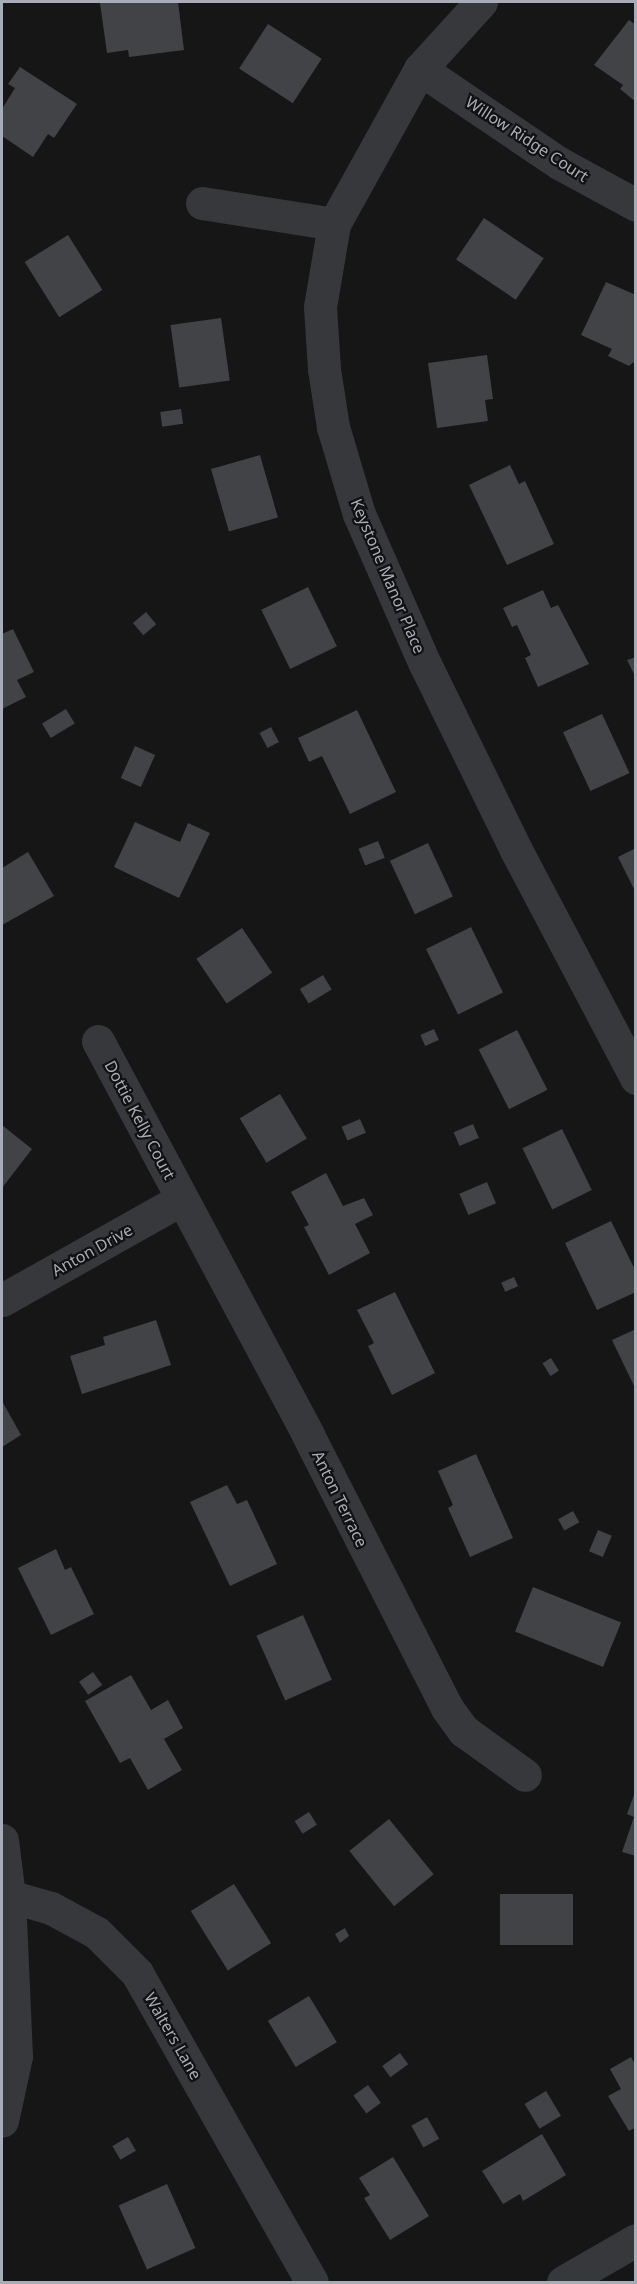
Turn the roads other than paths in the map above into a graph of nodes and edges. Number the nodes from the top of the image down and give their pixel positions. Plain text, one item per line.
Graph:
1 (481, 2) edge
2 (420, 69) junction
3 (202, 203) dead end
4 (636, 205) edge
5 (334, 224) junction
6 (627, 1037) edge
7 (98, 1041) dead end
8 (636, 1078) edge
9 (182, 1199) junction
10 (2, 1300) edge
11 (525, 1775) dead end
12 (2, 1840) edge
13 (9, 1896) junction
14 (2, 2121) edge
15 (636, 2240) edge
16 (312, 2283) edge
17 (563, 2283) edge

1 - 2 street, Keystone Manor Place
2 - 4 street, Willow Ridge Court
2 - 5 street, Keystone Manor Place
3 - 5 street
5 - 6 street, Keystone Manor Place
6 - 8 street, Keystone Manor Place
7 - 9 street, Dottie Kelly Court
9 - 10 street, Anton Drive
9 - 11 street, Anton Terrace
12 - 13 street
13 - 14 street
13 - 16 street, Walters Lane
15 - 17 street

